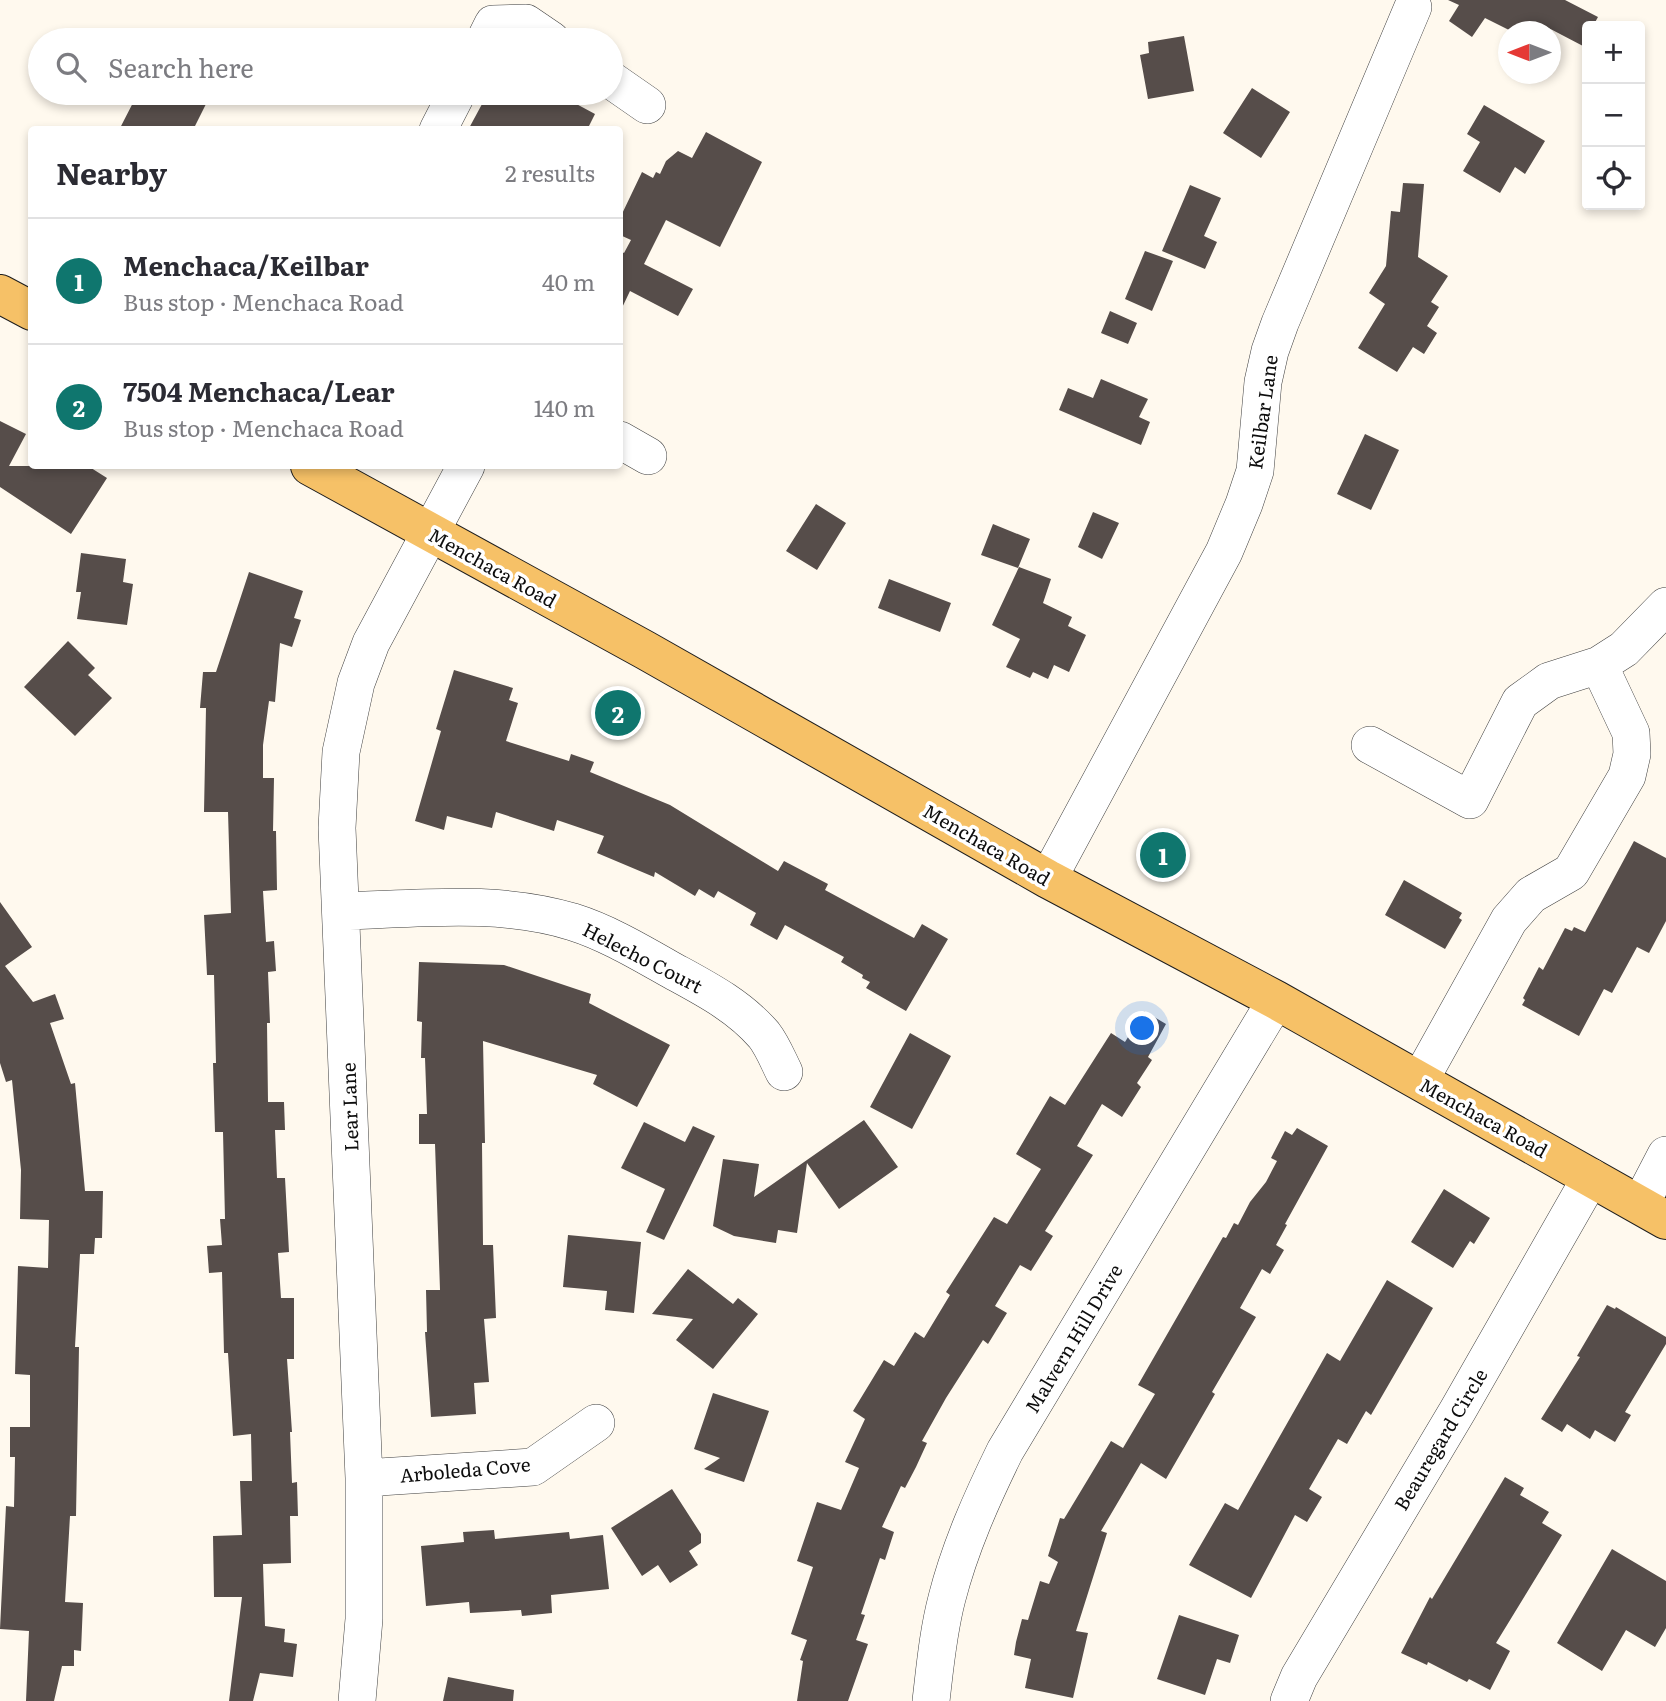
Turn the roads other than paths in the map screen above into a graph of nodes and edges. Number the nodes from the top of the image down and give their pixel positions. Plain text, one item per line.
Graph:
1 (1413, 7) dead end
2 (491, 28) edge
3 (533, 28) edge
4 (623, 88) edge
5 (451, 105) edge
6 (647, 105) dead end
7 (440, 126) edge
8 (0, 294) edge
9 (28, 309) edge
10 (315, 469) edge
11 (464, 469) edge
12 (429, 532) junction
13 (1666, 606) edge
14 (1599, 665) junction
15 (1370, 745) dead end
16 (1048, 879) junction
17 (341, 911) junction
18 (1276, 1000) junction
19 (784, 1072) dead end
20 (1420, 1080) junction
21 (1666, 1155) edge
22 (1591, 1177) junction
23 (1653, 1212) edge
24 (596, 1423) dead end
25 (364, 1478) junction
26 (356, 1701) edge
27 (931, 1701) edge
28 (1289, 1701) edge

1 - 16 street, Keilbar Lane
2 - 3 street
4 - 6 street
5 - 7 street
8 - 9 main road
10 - 12 main road, Menchaca Road
11 - 12 street, Lear Lane
12 - 16 main road, Menchaca Road
12 - 17 street, Lear Lane
13 - 14 street
14 - 15 street
14 - 20 street
16 - 18 main road, Menchaca Road
17 - 19 street, Helecho Court
17 - 25 street, Lear Lane
18 - 20 main road, Menchaca Road
18 - 27 street, Malvern Hill Drive
20 - 22 main road, Menchaca Road
21 - 23 street
22 - 23 main road, Menchaca Road
22 - 28 street, Beauregard Circle
24 - 25 street, Arboleda Cove
25 - 26 street, Lear Lane

